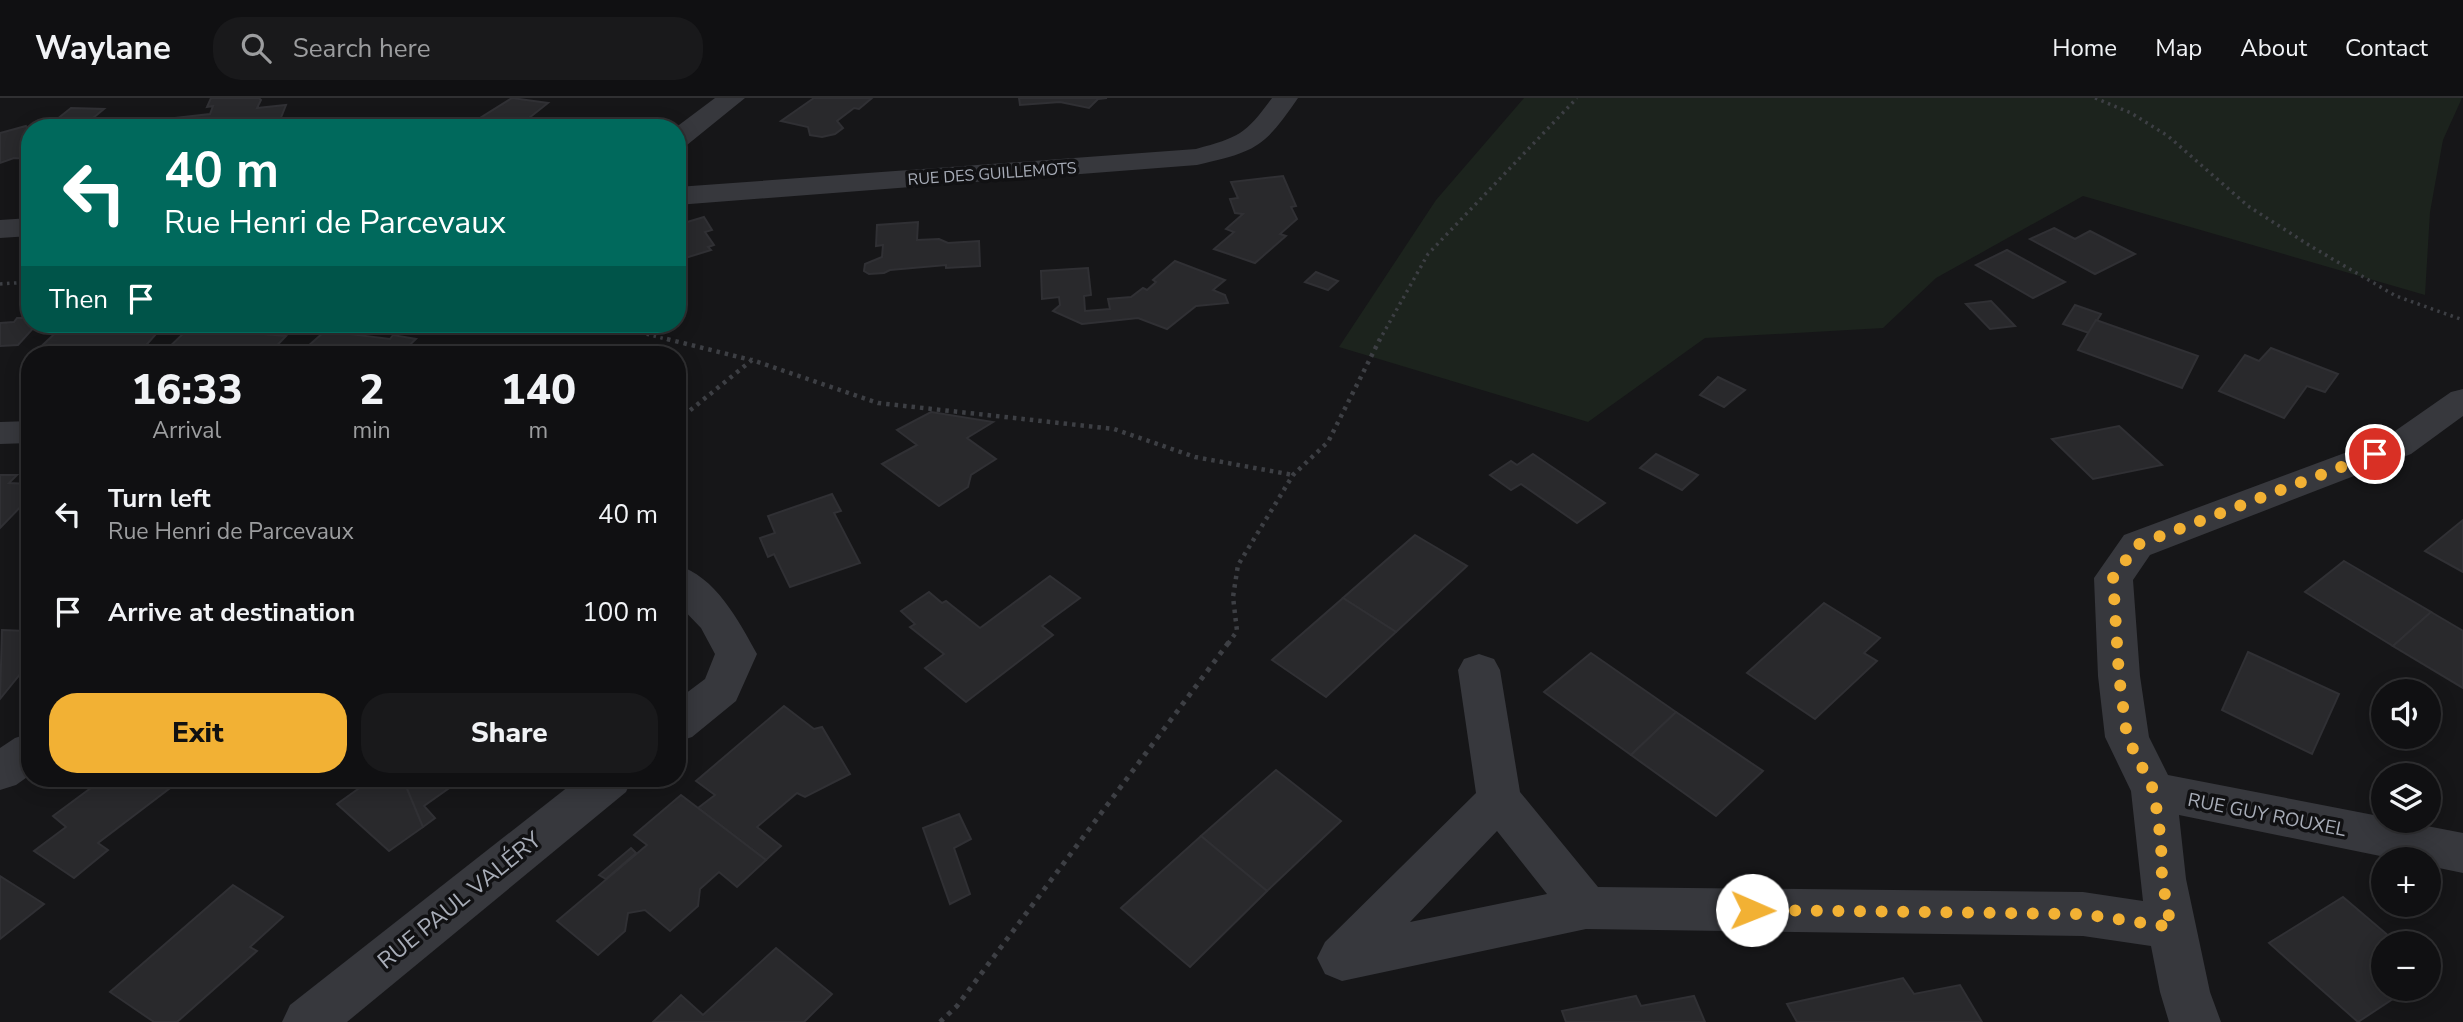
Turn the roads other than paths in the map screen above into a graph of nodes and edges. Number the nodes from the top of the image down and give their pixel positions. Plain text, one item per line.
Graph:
1 (732, 98) edge
2 (1285, 98) edge
3 (686, 132) edge
4 (686, 195) edge
5 (21, 228) edge
6 (0, 229) edge
7 (2463, 400) edge
8 (21, 432) edge
9 (0, 433) edge
10 (686, 588) edge
11 (1479, 670) dead end
12 (686, 718) edge
13 (21, 757) edge
14 (0, 772) edge
15 (600, 787) edge
16 (2154, 791) junction
17 (1499, 799) junction
18 (2463, 853) edge
19 (1586, 908) junction
20 (2171, 927) junction
21 (308, 1022) edge
22 (2195, 1022) edge

1 - 3 street
2 - 4 street, RUE DES GUILLEMOTS
5 - 6 street
7 - 16 street
8 - 9 street
10 - 12 street
11 - 17 street
13 - 14 street
15 - 21 street, RUE PAUL VALÉRY
16 - 18 street, RUE GUY ROUXEL
16 - 20 street
17 - 19 street
17 - 19 street
19 - 20 street
20 - 22 street

